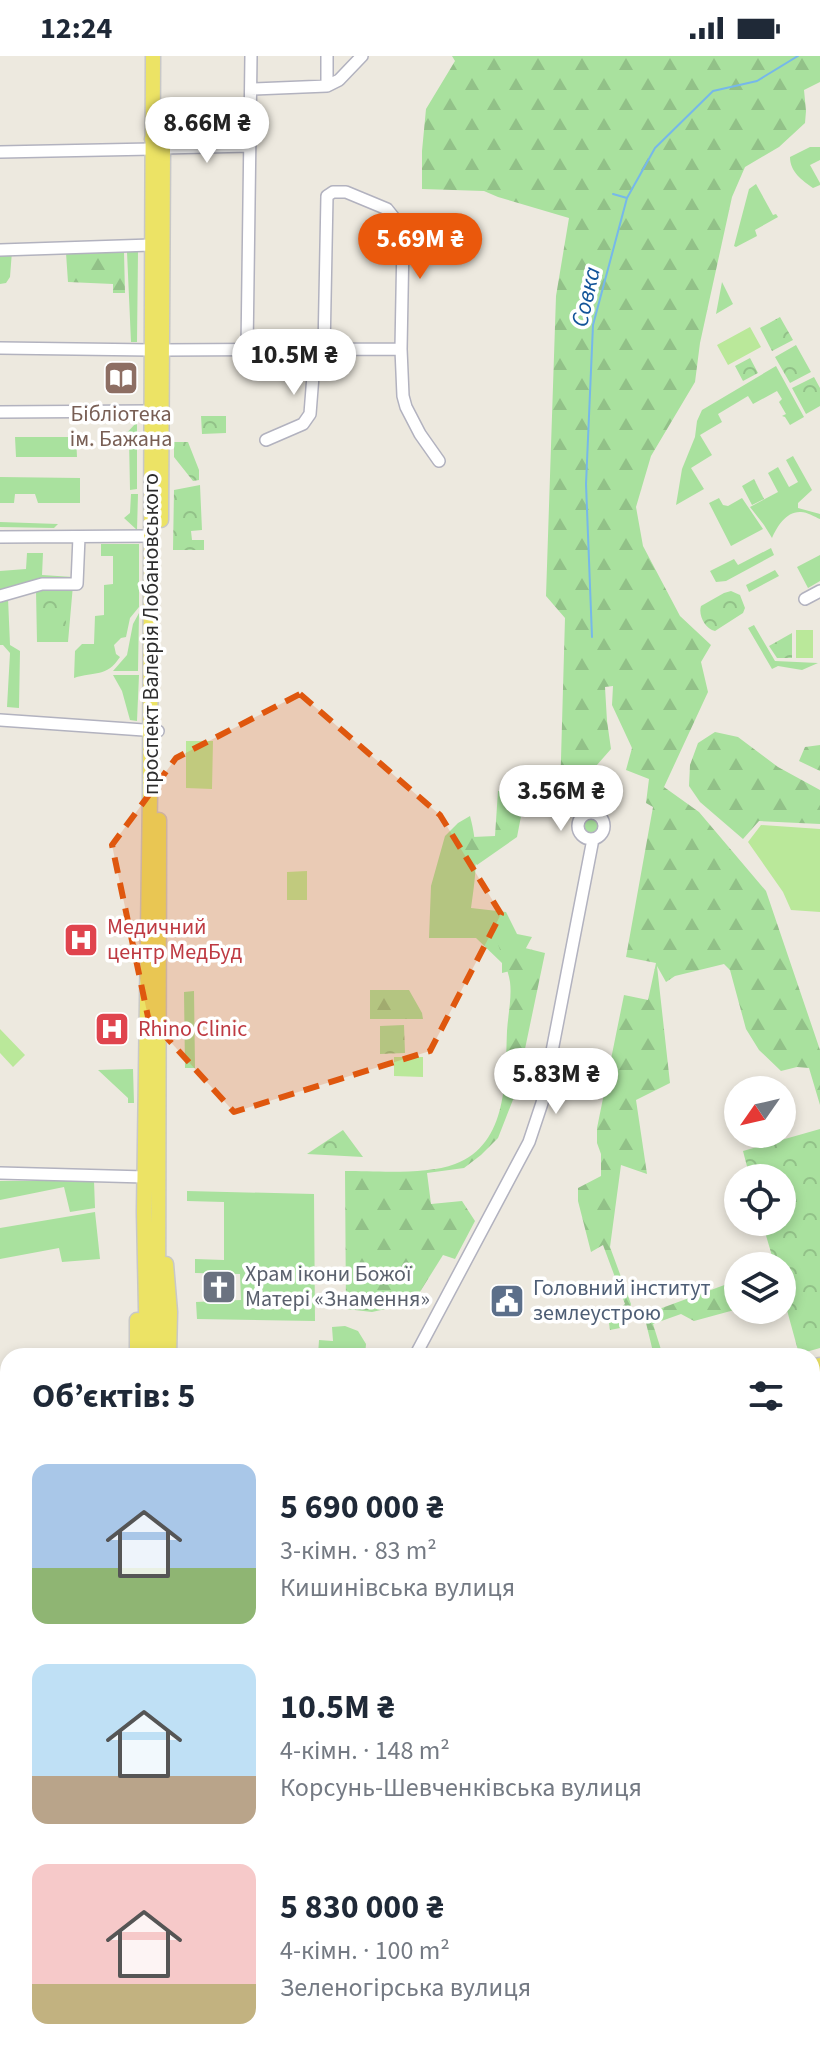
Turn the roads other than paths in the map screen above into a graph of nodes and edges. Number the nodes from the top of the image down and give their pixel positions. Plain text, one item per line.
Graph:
1 (153, 56) edge
2 (251, 56) edge
3 (327, 56) edge
4 (362, 56) edge
5 (327, 86) junction
6 (251, 89) junction
7 (156, 145) junction
8 (250, 146) junction
9 (0, 152) edge
10 (151, 245) junction
11 (0, 250) edge
12 (0, 348) edge
13 (401, 349) junction
14 (156, 350) junction
15 (247, 350) junction
16 (320, 350) junction
17 (152, 411) junction
18 (0, 412) edge
19 (266, 440) dead end
20 (439, 461) dead end
21 (152, 536) junction
22 (0, 537) edge
23 (79, 537) junction
24 (820, 591) edge
25 (0, 596) edge
26 (805, 599) dead end
27 (0, 720) edge
28 (155, 731) junction
29 (593, 839) dead end
30 (0, 1173) edge
31 (145, 1177) junction
32 (151, 1213) junction
33 (137, 1348) edge
34 (147, 1348) edge
35 (158, 1348) edge
36 (169, 1348) edge
37 (419, 1348) edge

1 - 7 main road, проспект Валерія Лобановського
2 - 6 street
3 - 5 street
4 - 5 street
5 - 6 street
6 - 8 street
7 - 8 street
7 - 9 street
7 - 10 main road, проспект Валерія Лобановського
7 - 14 main road, проспект Валерія Лобановського
8 - 15 street
10 - 11 street
10 - 14 main road, проспект Валерія Лобановського
12 - 14 street
13 - 16 street
13 - 16 street
13 - 20 street
14 - 15 street
14 - 17 main road, проспект Валерія Лобановського
14 - 28 main road, проспект Валерія Лобановського
15 - 16 street
16 - 19 street
17 - 18 street
17 - 21 main road, проспект Валерія Лобановського
21 - 23 street
21 - 28 main road, проспект Валерія Лобановського
22 - 23 street
23 - 25 street
24 - 26 street
27 - 28 street
28 - 31 main road, проспект Валерія Лобановського
28 - 32 main road, проспект Валерія Лобановського
29 - 37 street
30 - 31 street
31 - 32 main road, проспект Валерія Лобановського
32 - 33 main road, проспект Валерія Лобановського
32 - 34 main road, проспект Валерія Лобановського
32 - 35 main road, проспект Валерія Лобановського
32 - 36 main road, проспект Валерія Лобановського

